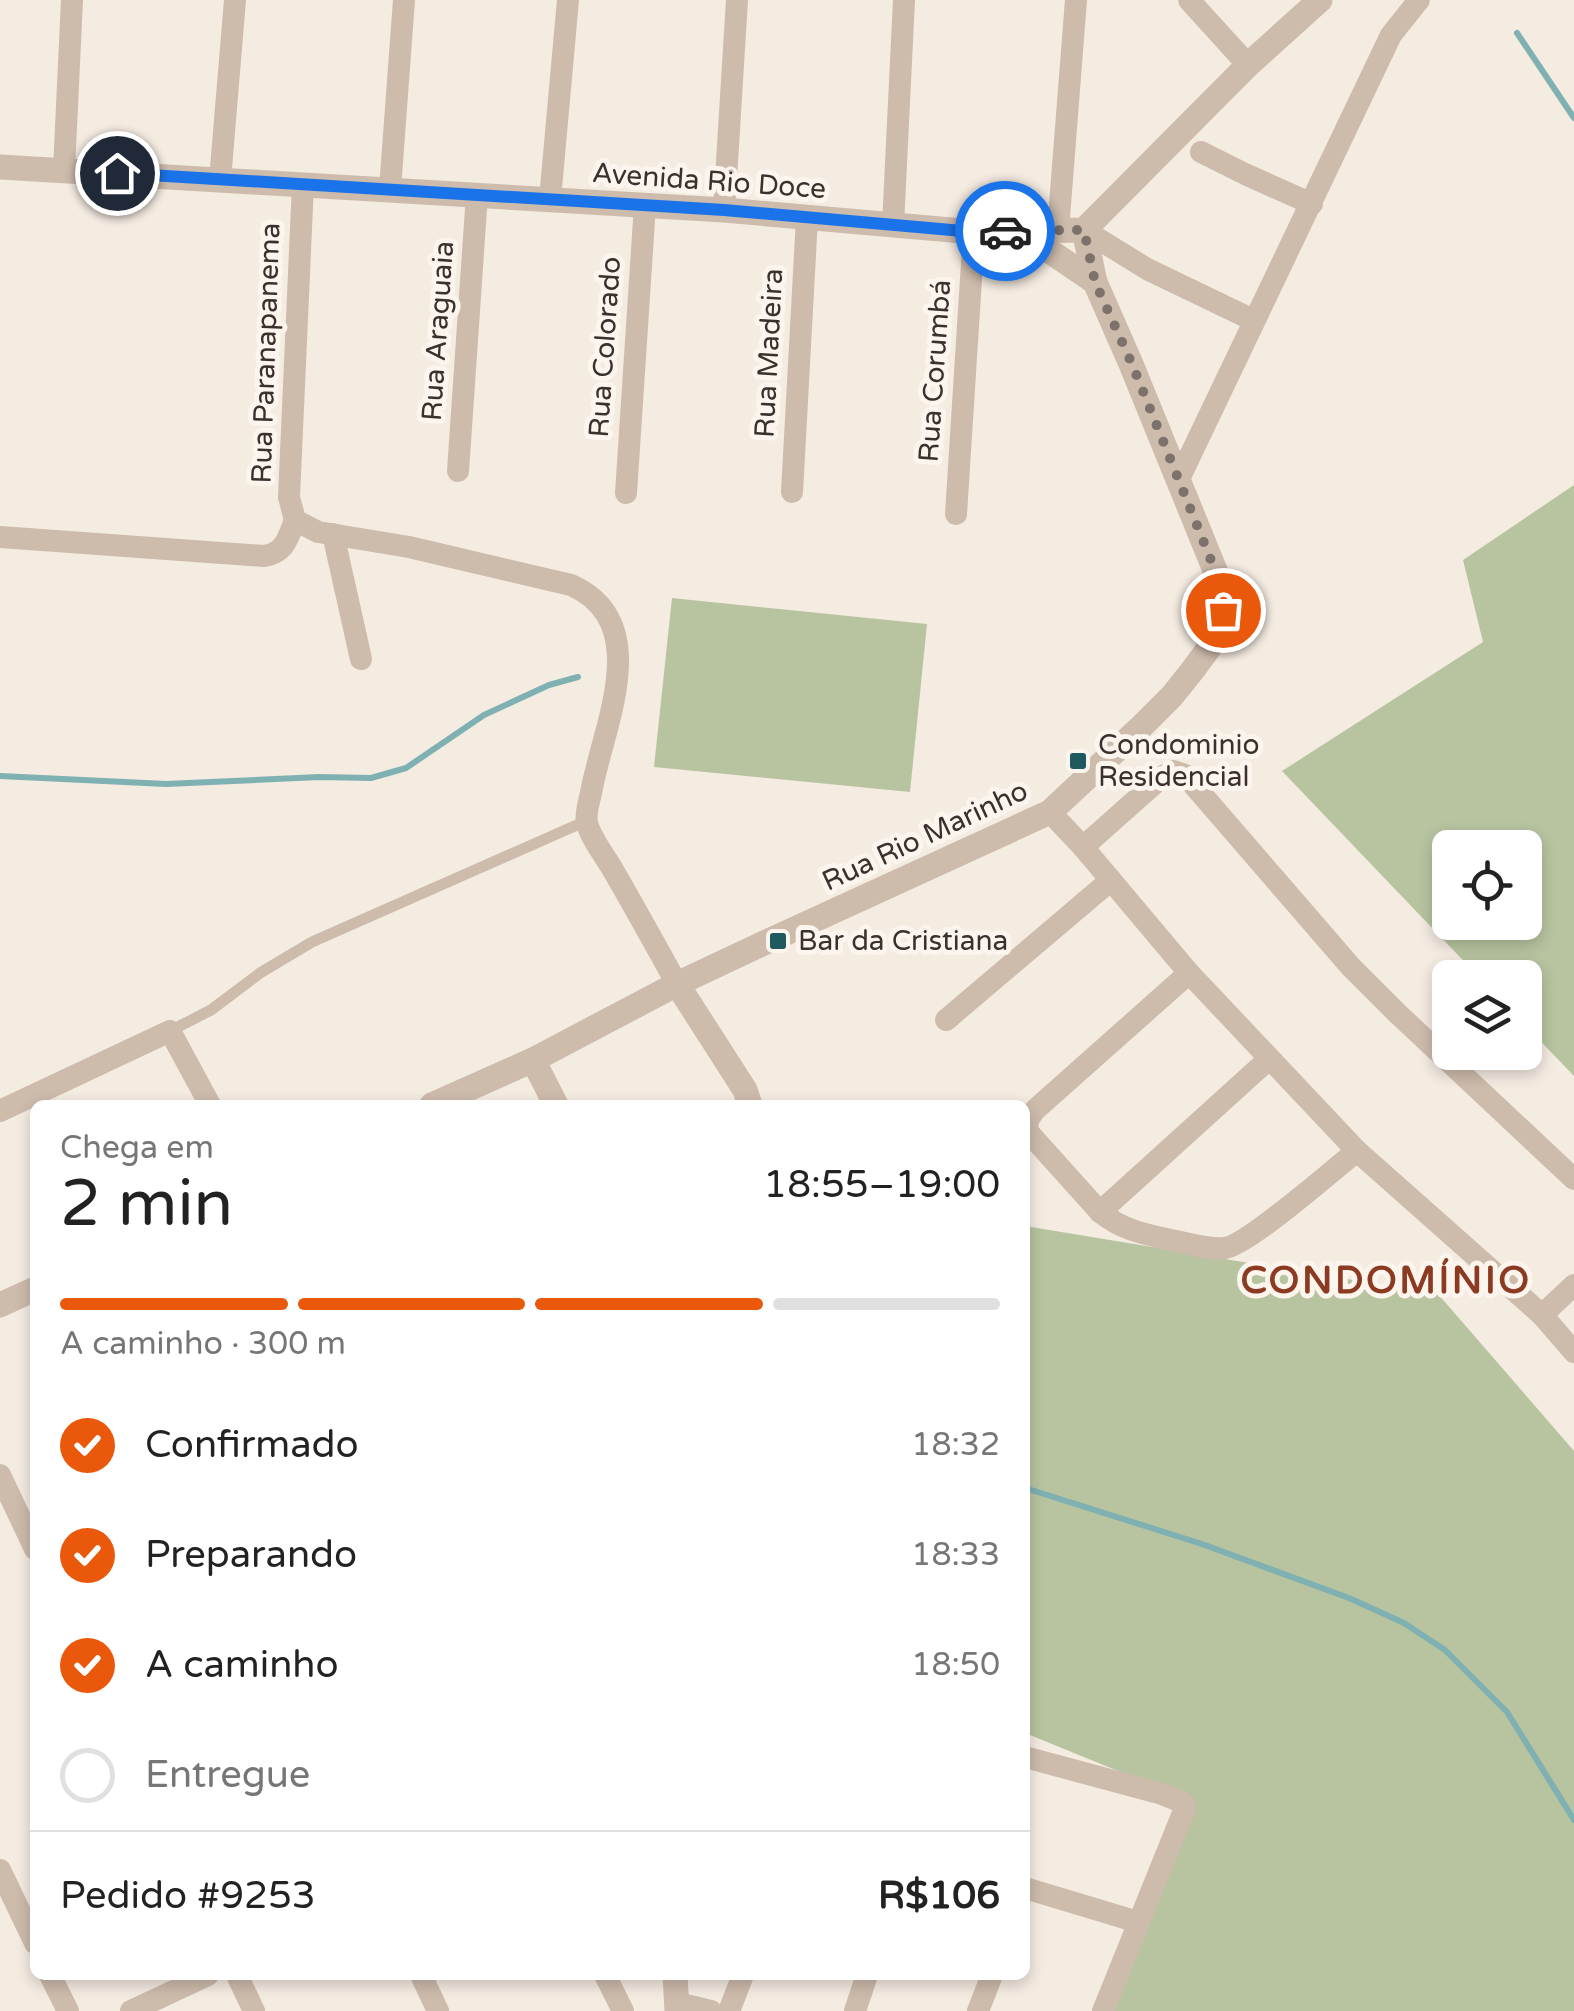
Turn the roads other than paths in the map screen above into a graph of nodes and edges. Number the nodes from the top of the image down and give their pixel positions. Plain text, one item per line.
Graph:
1 (72, 0) edge
2 (236, 0) edge
3 (404, 0) edge
4 (568, 0) edge
5 (737, 0) edge
6 (904, 0) edge
7 (1076, 0) edge
8 (1189, 0) edge
9 (1320, 0) edge
10 (1419, 0) edge
11 (1248, 65) junction
12 (1201, 152) dead end
13 (0, 167) edge
14 (64, 170) junction
15 (220, 180) junction
16 (303, 184) junction
17 (390, 190) junction
18 (477, 194) junction
19 (550, 199) junction
20 (1312, 204) junction
21 (644, 205) junction
22 (724, 210) junction
23 (807, 218) junction
24 (893, 225) junction
25 (1058, 230) junction
26 (1084, 230) junction
27 (1020, 231) junction
28 (974, 232) junction
29 (1095, 282) junction
30 (1253, 320) junction
31 (458, 471) dead end
32 (1178, 481) junction
33 (792, 492) dead end
34 (626, 493) dead end
35 (956, 514) dead end
36 (294, 520) junction
37 (333, 534) junction
38 (0, 537) edge
39 (361, 659) dead end
40 (1050, 812) junction
41 (586, 820) junction
42 (1084, 847) junction
43 (1112, 880) junction
44 (1189, 974) junction
45 (677, 984) junction
46 (946, 1020) dead end
47 (170, 1031) junction
48 (533, 1060) junction
49 (1269, 1060) junction
50 (207, 1100) edge
51 (443, 1100) edge
52 (553, 1100) edge
53 (748, 1100) edge
54 (0, 1110) edge
55 (1030, 1117) edge
56 (1030, 1134) edge
57 (1357, 1151) junction
58 (1574, 1179) edge
59 (1100, 1212) junction
60 (1574, 1286) edge
61 (30, 1291) edge
62 (0, 1305) edge
63 (1542, 1315) junction
64 (1574, 1352) edge
65 (0, 1476) edge
66 (30, 1539) edge
67 (1030, 1758) edge
68 (0, 1870) edge
69 (1030, 1890) edge
70 (1138, 1922) junction
71 (30, 1933) edge
72 (52, 1980) edge
73 (197, 1980) edge
74 (239, 1980) edge
75 (424, 1980) edge
76 (608, 1980) edge
77 (675, 1980) edge
78 (741, 1980) edge
79 (865, 1980) edge
80 (990, 1980) edge
81 (677, 2007) edge
82 (68, 2011) edge
83 (131, 2011) edge
84 (254, 2011) edge
85 (438, 2011) edge
86 (623, 2011) edge
87 (711, 2011) edge
88 (729, 2011) edge
89 (855, 2011) edge
90 (978, 2011) edge
91 (1103, 2011) edge

1 - 14 street
2 - 15 street
3 - 17 street
4 - 19 street
5 - 22 street
6 - 24 street
7 - 25 street
8 - 11 street
9 - 11 street
10 - 20 street
11 - 26 street
12 - 20 street
13 - 14 street, Avenida Rio Doce
14 - 15 street, Avenida Rio Doce
15 - 16 street, Avenida Rio Doce
16 - 17 street, Avenida Rio Doce
16 - 36 street, Rua Paranapanema
17 - 18 street, Avenida Rio Doce
18 - 19 street, Avenida Rio Doce
18 - 31 street, Rua Araguaia
19 - 21 street, Avenida Rio Doce
20 - 30 street
21 - 22 street, Avenida Rio Doce
21 - 34 street, Rua Colorado
22 - 23 street, Avenida Rio Doce
23 - 24 street, Avenida Rio Doce
23 - 33 street, Rua Madeira
24 - 28 street, Avenida Rio Doce
25 - 26 street, Avenida Rio Doce
25 - 27 street, Avenida Rio Doce
26 - 29 street, Rua Rio Marinho
26 - 30 street
27 - 28 street, Avenida Rio Doce
27 - 29 street
28 - 35 street, Rua Corumbá
29 - 32 street, Rua Rio Marinho
30 - 32 street
32 - 40 street, Rua Rio Marinho
36 - 37 street, Rua Paranapanema
36 - 38 street
37 - 39 street
37 - 41 street, Rua Paranapanema
40 - 42 street
40 - 45 street, Rua Rio Marinho
41 - 45 street
41 - 47 lane
42 - 43 street
42 - 58 street
43 - 44 street
43 - 46 street
44 - 49 street
44 - 55 street
45 - 48 street, Rua Rio Marinho
45 - 53 street
47 - 50 street
47 - 54 street
48 - 51 street, Rua Rio Marinho
48 - 52 street
49 - 57 street
49 - 59 street
56 - 59 street
57 - 59 street
57 - 63 street
60 - 63 street
61 - 62 street
63 - 64 street
65 - 66 street
67 - 70 street
68 - 71 street
69 - 70 street
70 - 91 street
72 - 82 street
73 - 83 street
74 - 84 street
75 - 85 street
76 - 86 street
77 - 81 street
78 - 88 street
79 - 89 street
80 - 90 street
81 - 87 street

